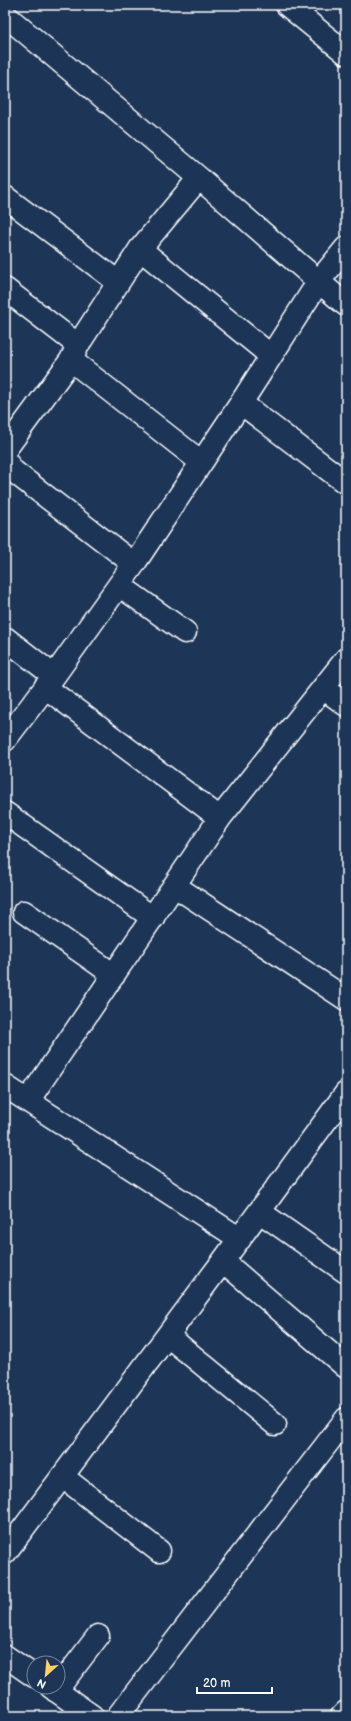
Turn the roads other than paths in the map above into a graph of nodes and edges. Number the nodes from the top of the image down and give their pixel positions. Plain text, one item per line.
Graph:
1 (287, 5) edge
2 (5, 15) edge
3 (345, 51) edge
4 (199, 178) junction
5 (5, 197) edge
6 (346, 248) edge
7 (140, 250) junction
8 (319, 281) junction
9 (118, 282) junction
10 (5, 289) edge
11 (346, 306) edge
12 (74, 352) junction
13 (270, 356) junction
14 (241, 403) junction
15 (5, 450) edge
16 (5, 460) edge
17 (200, 462) junction
18 (346, 483) edge
19 (134, 564) junction
20 (119, 585) junction
21 (185, 632) dead end
22 (5, 638) edge
23 (346, 659) edge
24 (49, 682) junction
25 (323, 688) junction
26 (346, 705) edge
27 (5, 740) edge
28 (5, 813) edge
29 (220, 818) junction
30 (175, 886) junction
31 (24, 912) dead end
32 (153, 918) junction
33 (114, 975) junction
34 (346, 999) edge
35 (5, 1086) edge
36 (346, 1093) edge
37 (28, 1101) junction
38 (260, 1212) junction
39 (240, 1239) junction
40 (223, 1261) junction
41 (346, 1270) edge
42 (168, 1336) junction
43 (346, 1367) edge
44 (346, 1419) edge
45 (275, 1424) dead end
46 (63, 1477) junction
47 (159, 1551) dead end
48 (5, 1553) edge
49 (98, 1636) dead end
50 (5, 1656) edge
51 (26, 1670) edge
52 (66, 1674) edge
53 (62, 1695) edge
54 (346, 1712) edge
55 (92, 1716) edge
56 (118, 1716) edge
57 (342, 1716) edge

1 - 3 street
2 - 4 street
4 - 7 street
4 - 8 street
5 - 9 street
6 - 8 street
7 - 9 street
7 - 13 street
8 - 11 street
8 - 13 street
9 - 12 street
10 - 12 street
12 - 15 street
12 - 17 street
13 - 14 street
14 - 17 street
14 - 18 street
16 - 19 street
17 - 19 street
19 - 20 street
20 - 21 street
20 - 24 street
22 - 24 street
23 - 25 street
24 - 27 street
24 - 29 street
25 - 26 street
25 - 29 street
28 - 32 street
29 - 30 street
30 - 32 street
30 - 34 street
31 - 33 street
32 - 33 street
33 - 37 street
35 - 37 street
36 - 38 street
37 - 39 street
38 - 39 street
38 - 41 street
39 - 40 street
40 - 42 street
40 - 43 street
42 - 45 street
42 - 46 street
44 - 56 street
46 - 47 street
46 - 48 street
49 - 52 street
50 - 51 street
53 - 55 street
54 - 57 street

